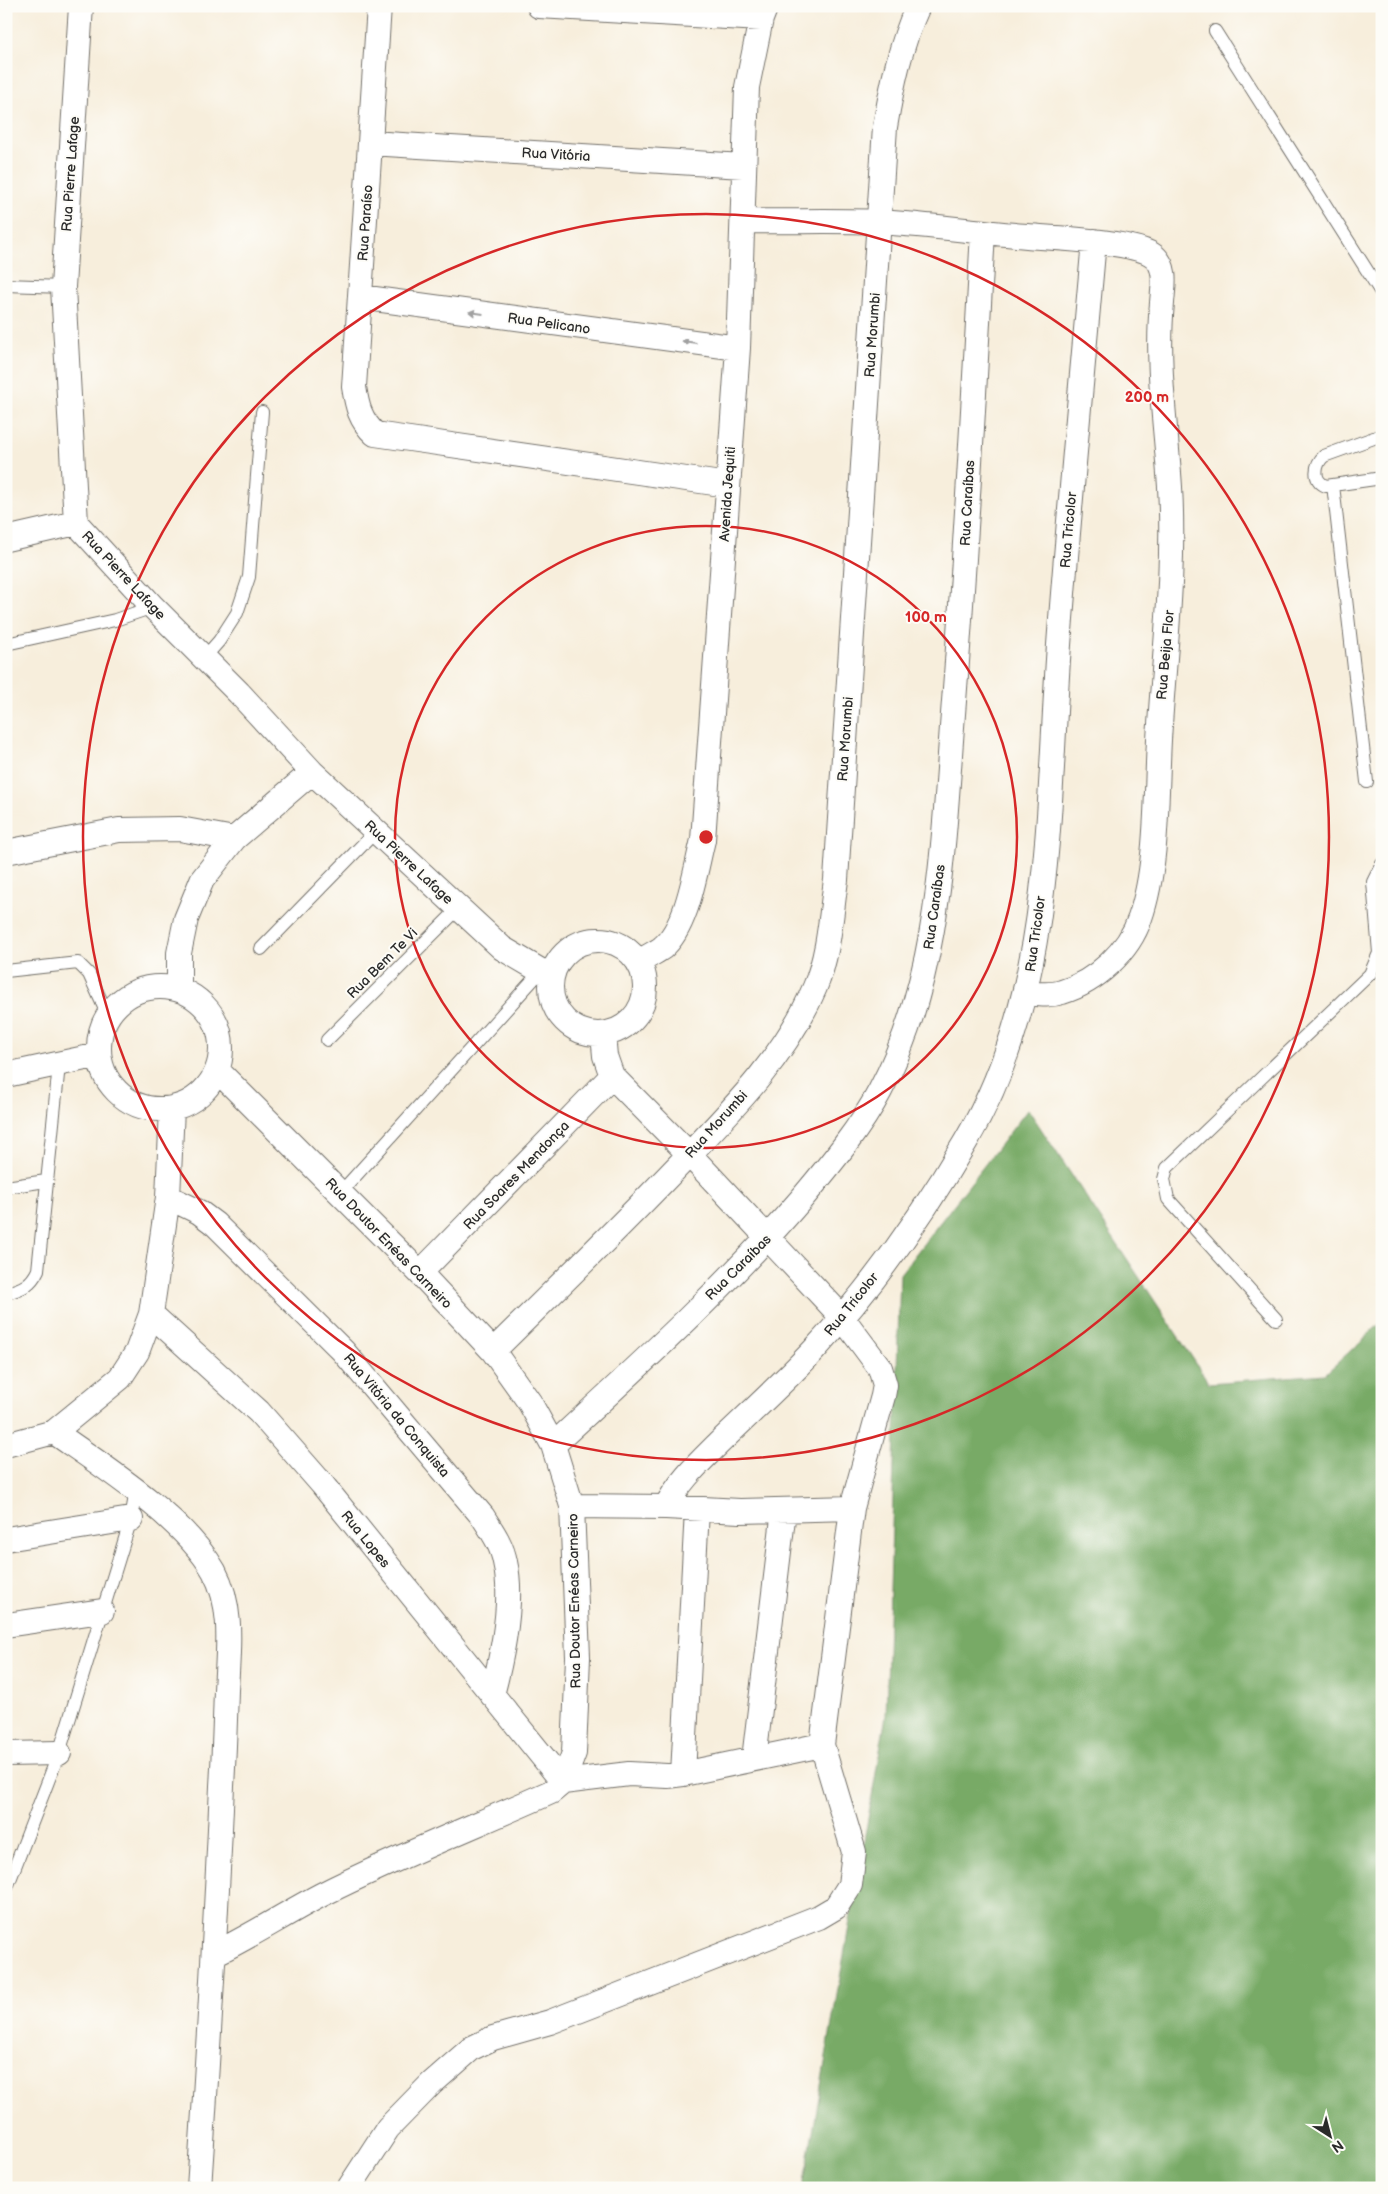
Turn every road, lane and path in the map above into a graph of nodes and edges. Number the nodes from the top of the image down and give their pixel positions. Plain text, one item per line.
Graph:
1 (81, 6) edge
2 (379, 6) edge
3 (539, 6) edge
4 (918, 6) edge
5 (763, 13) edge
6 (1215, 31) dead end
7 (370, 143) junction
8 (743, 166) junction
9 (744, 221) junction
10 (880, 222) junction
11 (983, 232) junction
12 (1094, 241) junction
13 (6, 285) edge
14 (63, 287) junction
15 (1382, 294) edge
16 (360, 298) junction
17 (738, 348) junction
18 (262, 412) dead end
19 (1382, 435) edge
20 (1382, 478) edge
21 (728, 485) junction
22 (1333, 485) junction
23 (76, 523) junction
24 (6, 539) edge
25 (153, 607) junction
26 (6, 644) edge
27 (204, 658) junction
28 (312, 772) junction
29 (1367, 782) dead end
30 (376, 832) junction
31 (234, 839) junction
32 (6, 852) edge
33 (1382, 864) edge
34 (459, 908) junction
35 (261, 949) dead end
36 (639, 962) junction
37 (6, 971) edge
38 (547, 972) junction
39 (179, 989) junction
40 (1026, 993) junction
41 (108, 1016) junction
42 (603, 1034) junction
43 (327, 1040) dead end
44 (99, 1056) junction
45 (59, 1065) junction
46 (218, 1071) junction
47 (6, 1075) edge
48 (612, 1076) junction
49 (172, 1108) junction
50 (689, 1154) junction
51 (46, 1181) junction
52 (6, 1187) edge
53 (341, 1192) junction
54 (168, 1197) junction
55 (768, 1238) junction
56 (420, 1273) junction
57 (6, 1293) edge
58 (151, 1314) junction
59 (842, 1317) junction
60 (1276, 1319) dead end
61 (493, 1351) junction
62 (54, 1432) junction
63 (553, 1444) junction
64 (6, 1445) edge
65 (136, 1490) junction
66 (572, 1506) junction
67 (666, 1507) junction
68 (852, 1508) junction
69 (697, 1510) junction
70 (784, 1510) junction
71 (131, 1519) junction
72 (6, 1538) edge
73 (102, 1611) junction
74 (6, 1625) edge
75 (492, 1695) junction
76 (822, 1745) junction
77 (60, 1752) junction
78 (6, 1754) edge
79 (754, 1759) junction
80 (683, 1774) junction
81 (563, 1782) junction
82 (6, 1890) edge
83 (214, 1954) junction
84 (199, 2188) edge
85 (349, 2188) edge

1 - 14 street, Rua Pierre Lafage
2 - 7 street, Rua Paraíso
3 - 5 street
4 - 10 street, Rua Morumbi
5 - 8 street, Avenida Jequiti
6 - 15 lane
7 - 8 street, Rua Vitória
7 - 16 street, Rua Paraíso
8 - 9 street, Avenida Jequiti
9 - 10 street
9 - 17 street, Avenida Jequiti
10 - 11 street
10 - 50 street, Rua Morumbi
11 - 12 street
11 - 55 street, Rua Caraíbas
12 - 40 street, Rua Tricolor
12 - 40 street, Rua Beija Flor
13 - 14 lane
14 - 23 street, Rua Pierre Lafage
17 -> 16 street, Rua Pelicano
16 - 21 street, Rua Paraíso
17 - 21 street, Avenida Jequiti
18 - 27 lane
19 - 22 lane
20 - 22 lane
21 - 36 street, Avenida Jequiti
22 - 29 lane
23 - 24 street
23 - 25 street, Rua Pierre Lafage
25 - 26 lane
25 - 27 street, Rua Pierre Lafage
27 - 28 street, Rua Pierre Lafage
28 - 30 street, Rua Pierre Lafage
28 - 31 street
30 - 34 street, Rua Pierre Lafage
30 - 35 lane
31 - 32 street
31 - 39 street
33 - 60 lane
34 - 38 street, Rua Pierre Lafage
34 - 43 lane, Rua Bem Te Vi
36 - 38 street
36 - 42 street
37 - 41 lane
38 - 42 street
38 - 53 lane
39 - 41 street
39 - 46 street
40 - 59 street, Rua Tricolor
41 - 44 street
42 - 48 street
44 - 45 street
44 - 49 street
45 - 47 street
45 - 51 lane
46 - 49 street
46 - 53 street, Rua Doutor Enéas Carneiro
48 - 50 street
48 - 56 street, Rua Soares Mendonça
49 - 54 street
50 - 55 street
50 - 61 street, Rua Morumbi
51 - 52 lane
51 - 57 lane
53 - 56 street, Rua Doutor Enéas Carneiro
54 - 58 street
54 - 75 street, Rua Vitória da Conquista
55 - 59 street
55 - 63 street, Rua Caraíbas
56 - 61 street, Rua Doutor Enéas Carneiro
58 - 62 street
58 - 75 street, Rua Lopes
59 - 67 street, Rua Tricolor
59 - 68 street
61 - 63 street, Rua Doutor Enéas Carneiro
62 - 64 street
62 - 65 street
63 - 66 street, Rua Doutor Enéas Carneiro
65 - 71 lane
65 - 83 street
66 - 67 street
66 - 81 street, Rua Doutor Enéas Carneiro
67 - 69 street
68 - 70 street
68 - 76 street
69 - 70 street
69 - 80 street
70 - 79 street
71 - 72 street
71 - 73 lane
73 - 74 street
73 - 77 lane
75 - 81 street, Rua Lopes
76 - 79 street
76 - 85 street
77 - 78 street
77 - 82 lane
79 - 80 street
80 - 81 street
81 - 83 street
83 - 84 street

